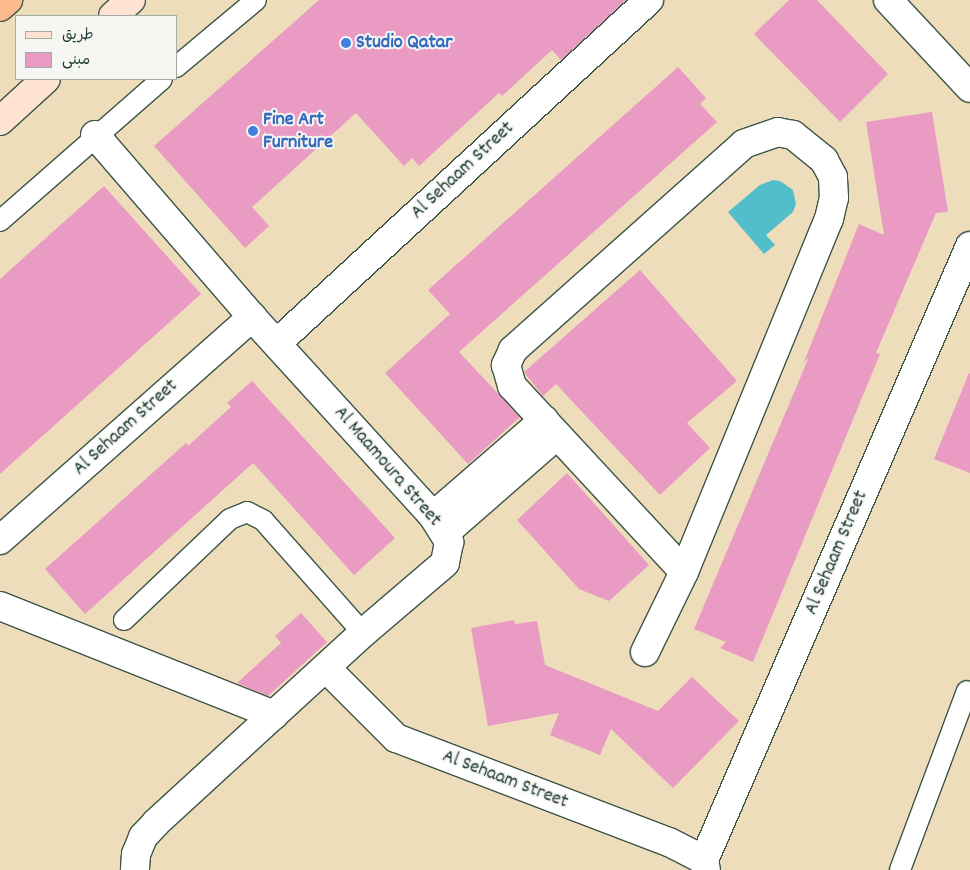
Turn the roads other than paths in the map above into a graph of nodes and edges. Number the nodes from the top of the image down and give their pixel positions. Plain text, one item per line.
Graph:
1 (8, 0) edge
2 (131, 0) edge
3 (256, 0) edge
4 (649, 0) edge
5 (888, 0) edge
6 (0, 7) edge
7 (114, 15) edge
8 (178, 65) edge
9 (45, 80) edge
10 (161, 80) edge
11 (970, 88) edge
12 (0, 121) edge
13 (95, 135) junction
14 (0, 221) edge
15 (970, 246) edge
16 (252, 316) junction
17 (277, 343) junction
18 (551, 427) junction
19 (439, 524) junction
20 (0, 540) edge
21 (684, 572) junction
22 (0, 606) edge
23 (124, 620) dead end
24 (363, 633) junction
25 (645, 652) dead end
26 (326, 668) junction
27 (967, 691) dead end
28 (274, 716) junction
29 (961, 732) edge
30 (705, 865) edge
31 (135, 870) edge
32 (900, 870) edge

1 - 6 highway
2 - 7 main road
3 - 8 lane
4 - 17 street, Al Sehaam Street
5 - 11 street
9 - 12 main road
10 - 13 lane
13 - 14 lane
13 - 16 street, Al Maamoura Street
15 - 30 street, Al Sehaam Street
16 - 17 street, Al Maamoura Street
16 - 20 street, Al Sehaam Street
17 - 19 street, Al Maamoura Street
18 - 19 street
18 - 21 street
18 - 21 street
19 - 24 street, Al Maamoura Street
21 - 25 street
22 - 28 street
23 - 24 lane
24 - 26 street, Al Maamoura Street
26 - 28 street, Al Maamoura Street
26 - 30 street, Al Sehaam Street
27 - 29 lane
28 - 31 street, Al Maamoura Street
29 - 32 lane

